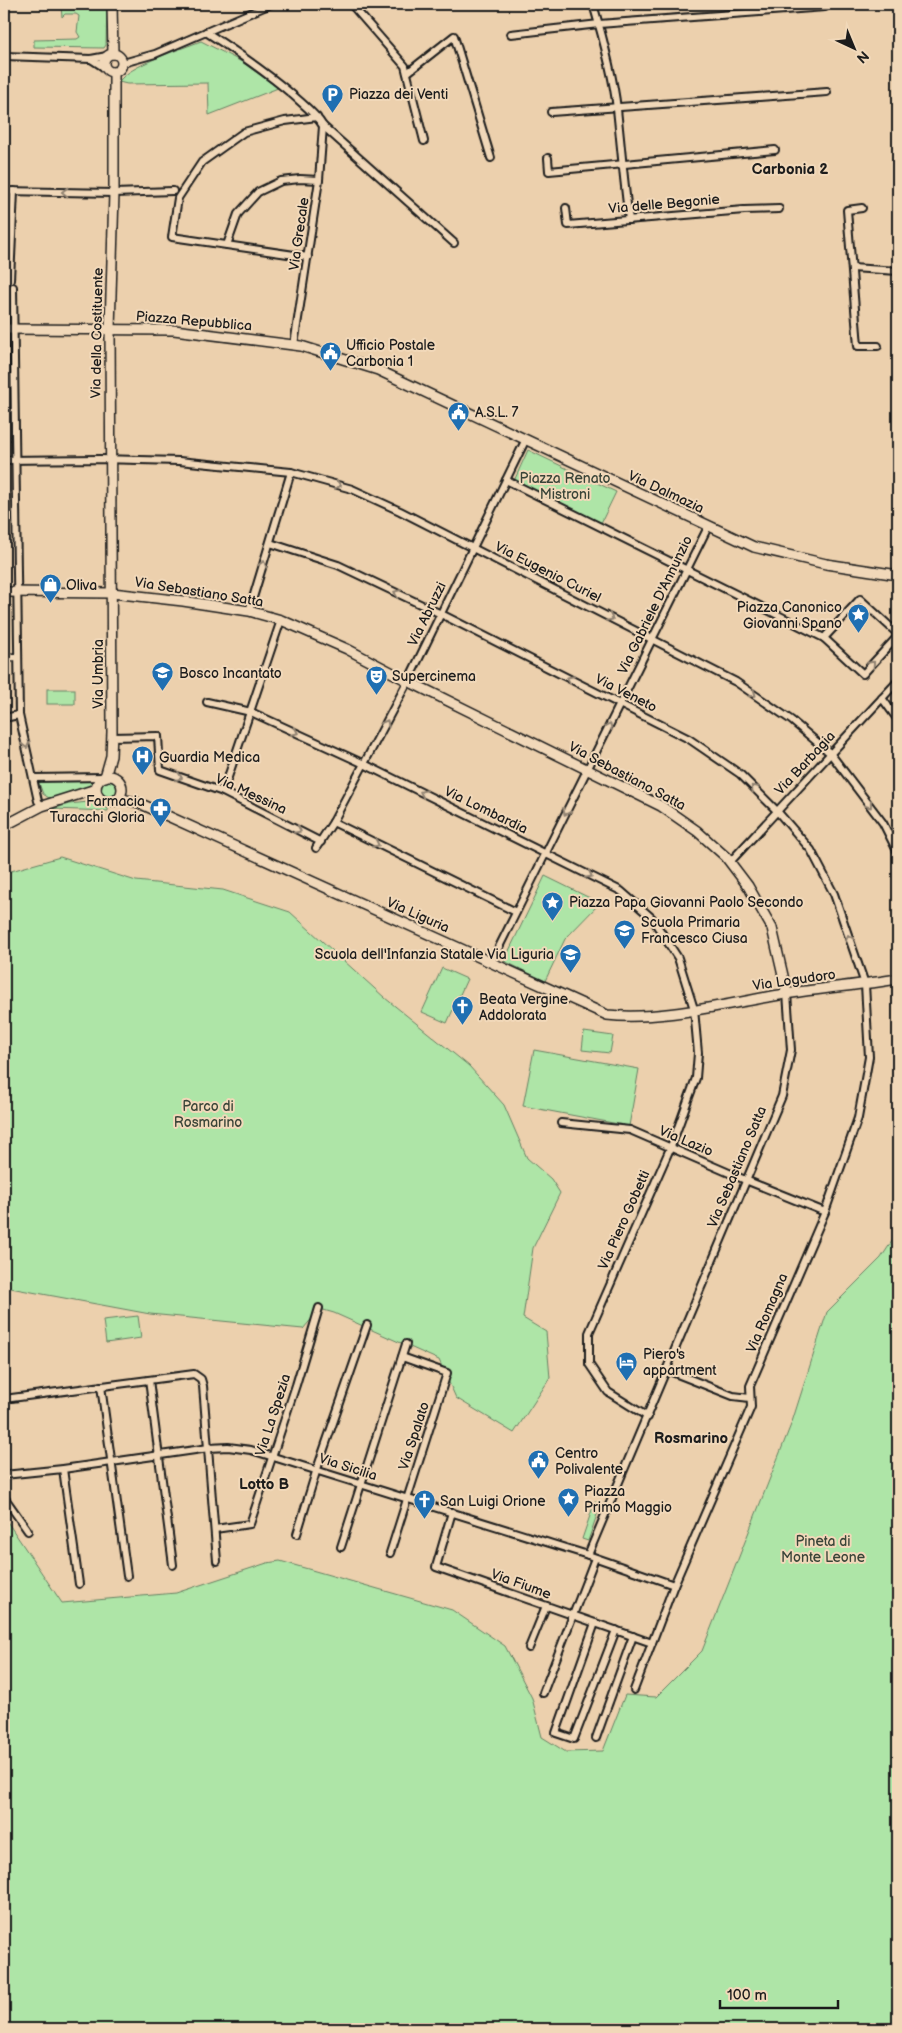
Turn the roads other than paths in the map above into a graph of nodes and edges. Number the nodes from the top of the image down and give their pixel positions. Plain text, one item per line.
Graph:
1 (112, 4) edge
2 (272, 4) edge
3 (351, 4) edge
4 (593, 4) edge
5 (826, 7) dead end
6 (599, 24) junction
7 (206, 32) junction
8 (511, 34) dead end
9 (110, 55) junction
10 (4, 56) edge
11 (91, 59) junction
12 (123, 63) junction
13 (105, 68) junction
14 (406, 69) junction
15 (114, 73) junction
16 (827, 92) dead end
17 (617, 107) junction
18 (551, 112) dead end
19 (318, 117) junction
20 (323, 126) junction
21 (424, 142) dead end
22 (775, 150) dead end
23 (491, 158) dead end
24 (548, 158) dead end
25 (621, 164) junction
26 (319, 180) junction
27 (4, 191) edge
28 (14, 191) junction
29 (173, 191) dead end
30 (114, 193) junction
31 (566, 208) dead end
32 (862, 208) dead end
33 (779, 209) dead end
34 (630, 220) junction
35 (454, 243) dead end
36 (227, 245) junction
37 (308, 257) junction
38 (852, 268) junction
39 (898, 271) edge
40 (10, 280) dead end
41 (13, 287) dead end
42 (110, 328) junction
43 (8, 329) edge
44 (294, 345) junction
45 (878, 346) dead end
46 (525, 441) junction
47 (4, 460) edge
48 (14, 460) junction
49 (110, 460) junction
50 (291, 472) junction
51 (506, 480) junction
52 (708, 527) junction
53 (270, 543) junction
54 (473, 548) junction
55 (687, 569) junction
56 (898, 575) edge
57 (4, 592) edge
58 (17, 592) junction
59 (112, 593) junction
60 (249, 611) junction
61 (441, 614) junction
62 (281, 620) junction
63 (898, 635) edge
64 (824, 638) junction
65 (652, 639) junction
66 (17, 657) junction
67 (4, 658) edge
68 (408, 681) junction
69 (898, 681) edge
70 (882, 698) junction
71 (207, 702) dead end
72 (620, 704) junction
73 (251, 712) junction
74 (19, 715) junction
75 (4, 718) edge
76 (898, 720) edge
77 (112, 737) junction
78 (830, 753) junction
79 (111, 756) junction
80 (364, 764) junction
81 (587, 770) junction
82 (104, 777) junction
83 (34, 778) junction
84 (120, 789) junction
85 (96, 790) junction
86 (223, 792) junction
87 (73, 798) junction
88 (101, 799) junction
89 (42, 806) junction
90 (777, 811) junction
91 (333, 822) junction
92 (4, 826) edge
93 (321, 842) junction
94 (316, 848) dead end
95 (898, 853) edge
96 (545, 854) junction
97 (730, 862) junction
98 (516, 912) junction
99 (491, 963) junction
100 (898, 979) edge
101 (865, 984) junction
102 (787, 993) junction
103 (694, 1009) junction
104 (561, 1123) dead end
105 (670, 1148) junction
106 (747, 1181) junction
107 (825, 1212) junction
108 (320, 1308) dead end
109 (367, 1325) dead end
110 (406, 1344) dead end
111 (402, 1357) junction
112 (667, 1370) junction
113 (149, 1380) junction
114 (101, 1386) junction
115 (750, 1398) junction
116 (4, 1399) edge
117 (648, 1417) junction
118 (209, 1448) junction
119 (160, 1456) junction
120 (272, 1456) junction
121 (110, 1462) junction
122 (63, 1468) junction
123 (317, 1470) junction
124 (4, 1475) edge
125 (360, 1484) junction
126 (4, 1497) edge
127 (407, 1498) junction
128 (452, 1512) junction
129 (215, 1530) junction
130 (28, 1531) dead end
131 (297, 1534) dead end
132 (341, 1547) dead end
133 (390, 1553) dead end
134 (588, 1555) junction
135 (595, 1558) junction
136 (218, 1561) dead end
137 (173, 1565) dead end
138 (127, 1576) dead end
139 (79, 1584) dead end
140 (674, 1585) junction
141 (546, 1606) junction
142 (573, 1615) junction
143 (595, 1623) junction
144 (616, 1630) junction
145 (633, 1636) junction
146 (652, 1643) junction
147 (529, 1648) dead end
148 (634, 1690) dead end
149 (543, 1693) dead end
150 (596, 1738) dead end

1 - 9 street
2 - 7 street
3 - 14 street
4 - 6 street
5 - 6 street
6 - 8 street
6 - 17 street
7 - 12 street
7 - 19 street
9 - 11 street
9 - 12 street
9 - 13 street
10 - 11 street
11 - 13 street
12 - 15 street
13 - 15 street
14 - 21 street
14 - 23 street
15 - 30 street, Via della Costituente
16 - 17 street
17 - 18 street
17 - 25 street
19 - 20 street
19 - 36 street
20 - 26 street, Via Grecale
20 - 35 street
22 - 25 street
24 - 25 street
25 - 34 street
26 - 36 street
26 - 37 street, Via Grecale
27 - 28 street
30 -> 28 street
28 - 40 street
29 - 30 street
30 - 42 street, Via della Costituente
31 - 34 street, Via delle Begonie
32 - 38 street
33 - 34 street, Via delle Begonie
36 - 37 street
37 - 44 street, Via Grecale
38 - 39 street
38 - 45 street
41 - 43 street
42 - 43 street, Piazza Repubblica
42 - 44 street, Piazza Repubblica
42 - 49 street, Via della Costituente
43 - 48 street
44 - 46 street, Via Dalmazia
46 - 51 street, Via Abruzzi
46 - 52 street, Via Dalmazia
47 - 48 street, Via Eugenio Curiel
48 - 49 street, Via Eugenio Curiel
48 - 58 street
49 - 50 street, Via Eugenio Curiel
49 - 59 street, Via della Costituente
50 - 53 street
50 -> 54 street, Via Eugenio Curiel
51 - 54 street, Via Abruzzi
51 - 55 street
52 - 55 street, Via Gabriele D'Annunzio
52 - 56 street, Via Dalmazia
60 -> 53 street
61 -> 53 street, Via Veneto
54 - 61 street, Via Abruzzi
54 -> 65 street, Via Eugenio Curiel
55 - 64 street
55 - 65 street, Via Gabriele D'Annunzio
57 - 58 street, Via Sebastiano Satta
58 - 59 street, Via Sebastiano Satta
58 - 66 street
59 - 60 street, Via Sebastiano Satta
59 - 77 street, Via Umbria
60 - 62 street, Via Sebastiano Satta
61 - 68 street, Via Abruzzi
72 -> 61 street, Via Veneto
62 - 68 street, Via Sebastiano Satta
62 - 73 street
63 - 64 street
64 -> 63 street
65 - 72 street, Via Gabriele D'Annunzio
65 -> 78 street, Via Eugenio Curiel
66 - 67 street
66 - 74 street
80 -> 68 street, Via Abruzzi
68 - 81 street, Via Sebastiano Satta
69 - 70 street, Via Barbagia
70 - 76 street
70 - 78 street, Via Barbagia
71 - 73 street, Via Lombardia
81 -> 72 street, Via Gabriele D'Annunzio
90 -> 72 street, Via Veneto
73 -> 80 street, Via Lombardia
73 - 86 street
74 - 75 street
74 -> 83 street
77 - 79 street, Via Umbria
77 -> 86 street, Via Messina
78 - 90 street, Via Barbagia
78 -> 95 street, Via Eugenio Curiel
79 - 82 street, Via Umbria
79 - 84 street, Via Umbria
80 - 91 street, Via Abruzzi
96 -> 80 street, Via Lombardia
81 -> 96 street, Via Gabriele D'Annunzio
81 - 97 street, Via Sebastiano Satta
82 - 83 street
82 - 84 street
82 - 85 street
83 - 89 street
84 - 88 street
84 - 99 street, Via Liguria
85 - 87 street
85 - 88 street
86 -> 93 street, Via Messina
87 - 88 street
87 - 89 street
89 - 92 street
90 - 97 street, Via Barbagia
101 -> 90 street, Via Veneto
91 - 93 street, Via Abruzzi
91 -> 98 street
93 - 94 street, Via Abruzzi
96 - 98 street, Via Gabriele D'Annunzio
96 -> 103 street, Via Lombardia
97 - 102 street, Via Sebastiano Satta
98 - 99 street, Via Gabriele D'Annunzio
99 - 103 street, Via Liguria
100 - 101 street, Via Logudoro
101 - 102 street, Via Logudoro
101 - 107 street, Via Romagna
102 - 103 street, Via Logudoro
102 - 106 street, Via Sebastiano Satta
103 - 105 street, Via Piero Gobetti
104 - 105 street, Via Lazio
105 - 106 street, Via Lazio
105 - 117 street, Via Piero Gobetti
106 - 107 street, Via Lazio
106 - 112 street, Via Sebastiano Satta
107 - 115 street, Via Romagna
108 - 120 street, Via La Spezia
109 - 123 street
110 - 111 street
111 - 125 street
111 - 127 street, Via Spalato
112 - 115 street
112 - 117 street, Via Sebastiano Satta
113 - 114 street
113 - 118 street
113 - 119 street
114 - 116 street
114 - 121 street
115 - 140 street, Via Romagna
117 - 134 street, Via Sebastiano Satta
118 - 119 street, Via Sicilia
118 - 120 street, Via Sicilia
118 - 129 street
119 - 121 street, Via Sicilia
119 - 137 street
120 - 123 street, Via Sicilia
120 - 129 street, Via La Spezia
121 - 122 street, Via Sicilia
121 - 138 street
122 - 124 street, Via Sicilia
122 - 139 street
123 - 125 street, Via Sicilia
123 - 131 street
125 - 127 street, Via Sicilia
125 - 132 street
126 - 130 street
127 - 128 street, Via Sicilia
127 - 133 street, Via Spalato
128 - 134 street, Via Sicilia
128 - 141 street, Via Fiume
129 - 136 street
134 - 135 street, Via Sicilia
135 - 140 street, Via Sicilia
135 - 142 street
140 - 146 street, Via Romagna
141 - 142 street, Via Fiume
141 - 147 street
142 - 143 street, Via Fiume
142 - 149 street
143 - 144 street, Via Fiume
143 - 144 street
144 - 145 street, Via Fiume
145 - 146 street, Via Fiume
145 - 150 street
146 - 148 street, Via Romagna

